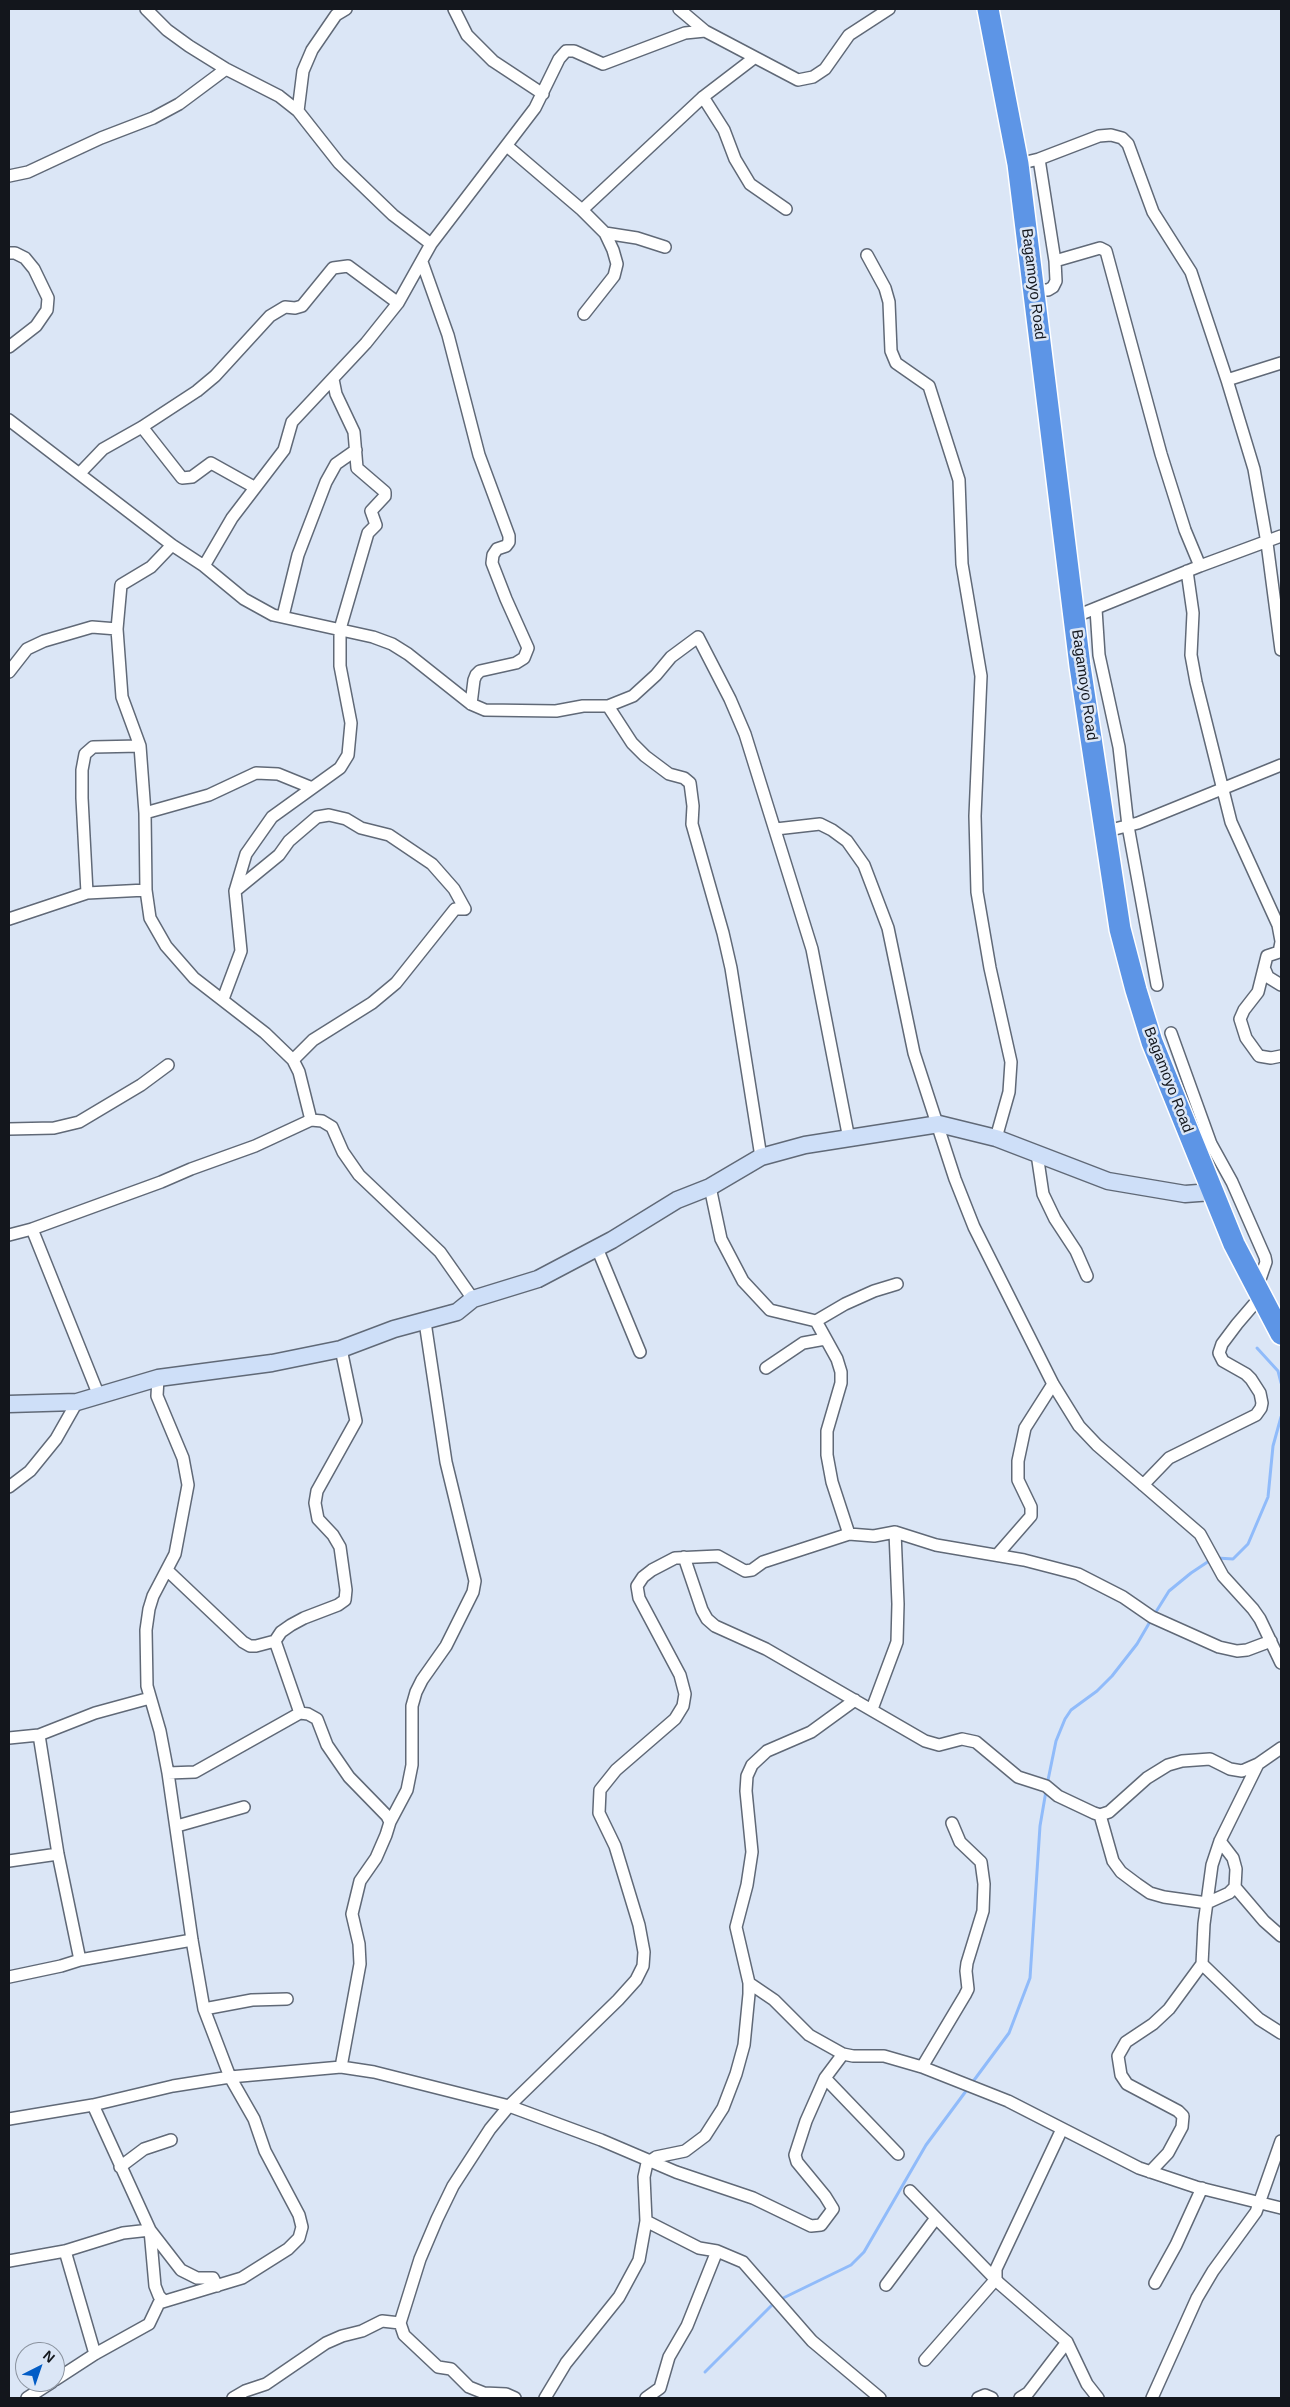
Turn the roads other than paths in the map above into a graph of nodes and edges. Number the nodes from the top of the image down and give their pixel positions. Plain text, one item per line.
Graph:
1 (146, 9) edge
2 (346, 9) edge
3 (454, 9) edge
4 (679, 9) edge
5 (889, 9) edge
6 (988, 9) edge
7 (705, 31) junction
8 (754, 58) junction
9 (226, 69) junction
10 (543, 94) junction
11 (703, 97) junction
12 (298, 111) junction
13 (507, 146) junction
14 (1039, 159) junction
15 (1018, 164) junction
16 (9, 176) edge
17 (786, 209) dead end
18 (582, 210) junction
19 (605, 233) junction
20 (432, 244) junction
21 (664, 247) dead end
22 (9, 253) edge
23 (867, 255) dead end
24 (1055, 261) junction
25 (422, 262) junction
26 (1034, 290) junction
27 (398, 303) junction
28 (584, 314) dead end
29 (9, 347) edge
30 (1281, 364) edge
31 (334, 379) junction
32 (1227, 380) junction
33 (9, 420) edge
34 (142, 427) junction
35 (356, 450) junction
36 (80, 473) junction
37 (254, 487) junction
38 (1281, 536) edge
39 (1267, 543) junction
40 (172, 546) junction
41 (204, 566) junction
42 (1200, 566) junction
43 (1187, 571) junction
44 (1096, 609) junction
45 (283, 616) junction
46 (1074, 617) junction
47 (116, 629) junction
48 (340, 630) junction
49 (1281, 650) edge
50 (9, 672) edge
51 (471, 704) junction
52 (608, 706) junction
53 (140, 746) junction
54 (1281, 765) edge
55 (310, 787) junction
56 (1224, 789) junction
57 (145, 813) junction
58 (1128, 826) junction
59 (776, 829) junction
60 (1106, 831) junction
61 (146, 890) junction
62 (235, 891) junction
63 (87, 893) junction
64 (9, 919) edge
65 (1281, 942) edge
66 (1265, 970) junction
67 (1157, 985) dead end
68 (1281, 985) edge
69 (223, 999) junction
70 (1171, 1033) dead end
71 (1281, 1056) edge
72 (293, 1060) junction
73 (168, 1065) dead end
74 (311, 1120) junction
75 (938, 1124) junction
76 (9, 1129) edge
77 (996, 1138) junction
78 (848, 1139) junction
79 (1203, 1148) junction
80 (1037, 1154) junction
81 (761, 1158) junction
82 (710, 1187) junction
83 (1212, 1192) junction
84 (32, 1229) junction
85 (9, 1235) edge
86 (596, 1248) junction
87 (1087, 1276) dead end
88 (897, 1284) dead end
89 (1259, 1292) junction
90 (472, 1300) junction
91 (816, 1321) junction
92 (425, 1322) junction
93 (1281, 1334) edge
94 (825, 1339) junction
95 (341, 1349) junction
96 (640, 1352) dead end
97 (766, 1368) dead end
98 (158, 1378) junction
99 (1054, 1384) junction
100 (98, 1396) junction
101 (77, 1402) junction
102 (9, 1404) edge
103 (1143, 1486) junction
104 (9, 1487) edge
105 (895, 1532) junction
106 (849, 1534) junction
107 (997, 1555) junction
108 (684, 1557) junction
109 (168, 1571) junction
110 (276, 1641) junction
111 (1271, 1641) junction
112 (1281, 1663) edge
113 (150, 1698) junction
114 (855, 1700) junction
115 (872, 1709) junction
116 (300, 1713) junction
117 (39, 1735) junction
118 (9, 1738) edge
119 (1281, 1748) edge
120 (1258, 1764) junction
121 (168, 1773) junction
122 (244, 1807) dead end
123 (1100, 1815) junction
124 (390, 1822) junction
125 (952, 1823) dead end
126 (177, 1826) junction
127 (1220, 1841) junction
128 (58, 1854) junction
129 (9, 1861) edge
130 (1235, 1887) junction
131 (1207, 1903) junction
132 (1281, 1936) edge
133 (192, 1940) junction
134 (80, 1960) junction
135 (1202, 1964) junction
136 (9, 1976) edge
137 (749, 1983) junction
138 (287, 1999) dead end
139 (204, 2009) junction
140 (1281, 2033) edge
141 (843, 2054) junction
142 (341, 2067) junction
143 (922, 2067) junction
144 (230, 2077) junction
145 (825, 2078) junction
146 (93, 2106) junction
147 (509, 2106) junction
148 (9, 2119) edge
149 (1062, 2129) junction
150 (171, 2140) dead end
151 (1281, 2141) edge
152 (898, 2154) dead end
153 (648, 2161) junction
154 (120, 2167) junction
155 (1150, 2172) junction
156 (1202, 2188) junction
157 (910, 2191) dead end
158 (1260, 2204) junction
159 (1281, 2208) edge
160 (936, 2218) junction
161 (646, 2221) junction
162 (150, 2230) junction
163 (65, 2250) junction
164 (717, 2251) junction
165 (9, 2262) edge
166 (996, 2280) junction
167 (1155, 2283) dead end
168 (886, 2285) dead end
169 (217, 2286) junction
170 (164, 2301) junction
171 (400, 2323) junction
172 (1067, 2342) junction
173 (95, 2354) junction
174 (925, 2360) dead end
175 (65, 2374) edge
176 (258, 2393) edge
177 (233, 2398) edge
178 (515, 2398) edge
179 (545, 2398) edge
180 (646, 2398) edge
181 (880, 2398) edge
182 (978, 2398) edge
183 (992, 2398) edge
184 (1020, 2398) edge
185 (1098, 2398) edge
186 (1152, 2398) edge

1 - 9 street
2 - 12 street
3 - 10 street
4 - 7 street
5 - 8 street
6 - 15 highway, Bagamoyo Road
7 - 8 street
7 - 10 street
8 - 11 street
9 - 12 street
9 - 16 street
10 - 13 street
11 - 17 street
11 - 18 street
12 - 20 street
13 - 18 street
13 - 20 street
14 - 15 street
14 - 24 street
14 - 32 street
15 - 26 highway, Bagamoyo Road
18 - 19 street
19 - 21 street
19 - 28 street
20 - 25 street
22 - 29 street
23 - 77 street
24 - 26 street
24 - 42 street
25 - 27 street
25 - 51 street
26 - 46 highway, Bagamoyo Road
27 - 31 street
27 - 34 street
30 - 32 street
31 - 35 street
31 - 37 street
32 - 39 street
33 - 36 street
34 - 36 street
34 - 37 street
35 - 45 street
35 - 48 street
36 - 40 street
37 - 41 street
38 - 39 street
39 - 42 street
39 - 49 street
40 - 41 street
40 - 47 street
41 - 45 street
42 - 43 street
43 - 44 street
43 - 56 street
44 - 46 street
44 - 58 street
45 - 48 street
46 - 60 highway, Bagamoyo Road
47 - 50 street
47 - 53 street
48 - 51 street
48 - 55 street
51 - 52 street
52 - 59 street
52 - 81 street
53 - 57 street
53 - 63 street
54 - 56 street
55 - 57 street
55 - 62 street
56 - 58 street
56 - 65 street
57 - 61 street
58 - 60 street
58 - 67 street
59 - 75 street
59 - 78 street
60 - 79 highway, Bagamoyo Road
61 - 63 street
61 - 69 street
62 - 69 street
62 - 72 street
63 - 64 street
65 - 66 street
66 - 68 street
66 - 71 street
69 - 72 street
70 - 79 street
72 - 74 street
73 - 76 street
74 - 84 street
74 - 90 street
75 - 77 street
75 - 78 street
75 - 99 street
77 - 80 street
78 - 81 street
79 - 83 highway, Bagamoyo Road
79 - 89 street
80 - 83 street
80 - 87 street
81 - 82 street
82 - 86 street
82 - 91 street
83 - 89 highway, Bagamoyo Road
84 - 85 street
84 - 100 street
86 - 90 street
86 - 96 street
88 - 91 street
89 - 93 highway, Bagamoyo Road
89 - 103 street
90 - 92 street
91 - 94 street
92 - 95 street
92 - 124 street
94 - 97 street
94 - 106 street
95 - 98 street
95 - 110 street
98 - 100 street
98 - 109 street
99 - 103 street
99 - 107 street
100 - 101 street
101 - 102 street
101 - 104 street
103 - 111 street
105 - 106 street
105 - 107 street
105 - 115 street
106 - 108 street
107 - 111 street
108 - 114 street
108 - 147 street
109 - 110 street
109 - 113 street
110 - 116 street
111 - 112 street
113 - 117 street
113 - 121 street
114 - 115 street
114 - 137 street
115 - 123 street
116 - 121 street
116 - 124 street
117 - 118 street
117 - 128 street
119 - 120 street
120 - 123 street
120 - 127 street
121 - 126 street
122 - 126 street
123 - 131 street
124 - 142 street
125 - 143 street
126 - 133 street
127 - 130 street
127 - 131 street
128 - 129 street
128 - 134 street
130 - 131 street
130 - 132 street
131 - 135 street
133 - 134 street
133 - 139 street
134 - 136 street
135 - 140 street
135 - 155 street
137 - 141 street
137 - 153 street
138 - 139 street
139 - 144 street
141 - 143 street
141 - 145 street
142 - 144 street
142 - 147 street
143 - 149 street
144 - 146 street
144 - 169 street
145 - 152 street
145 - 153 street
146 - 148 street
146 - 154 street
147 - 153 street
147 - 171 street
149 - 155 street
149 - 166 street
150 - 154 street
151 - 158 street
153 - 161 street
154 - 162 street
155 - 156 street
156 - 158 street
156 - 167 street
157 - 160 street
158 - 159 street
158 - 186 street
160 - 166 street
160 - 168 street
161 - 164 street
161 - 179 street
162 - 163 street
162 - 169 street
162 - 170 street
163 - 165 street
163 - 173 street
164 - 180 street
164 - 181 street
166 - 172 street
166 - 174 street
169 - 170 street
170 - 173 street
171 - 176 street
171 - 178 street
172 - 184 street
172 - 185 street
173 - 175 street
176 - 177 street
182 - 183 street

